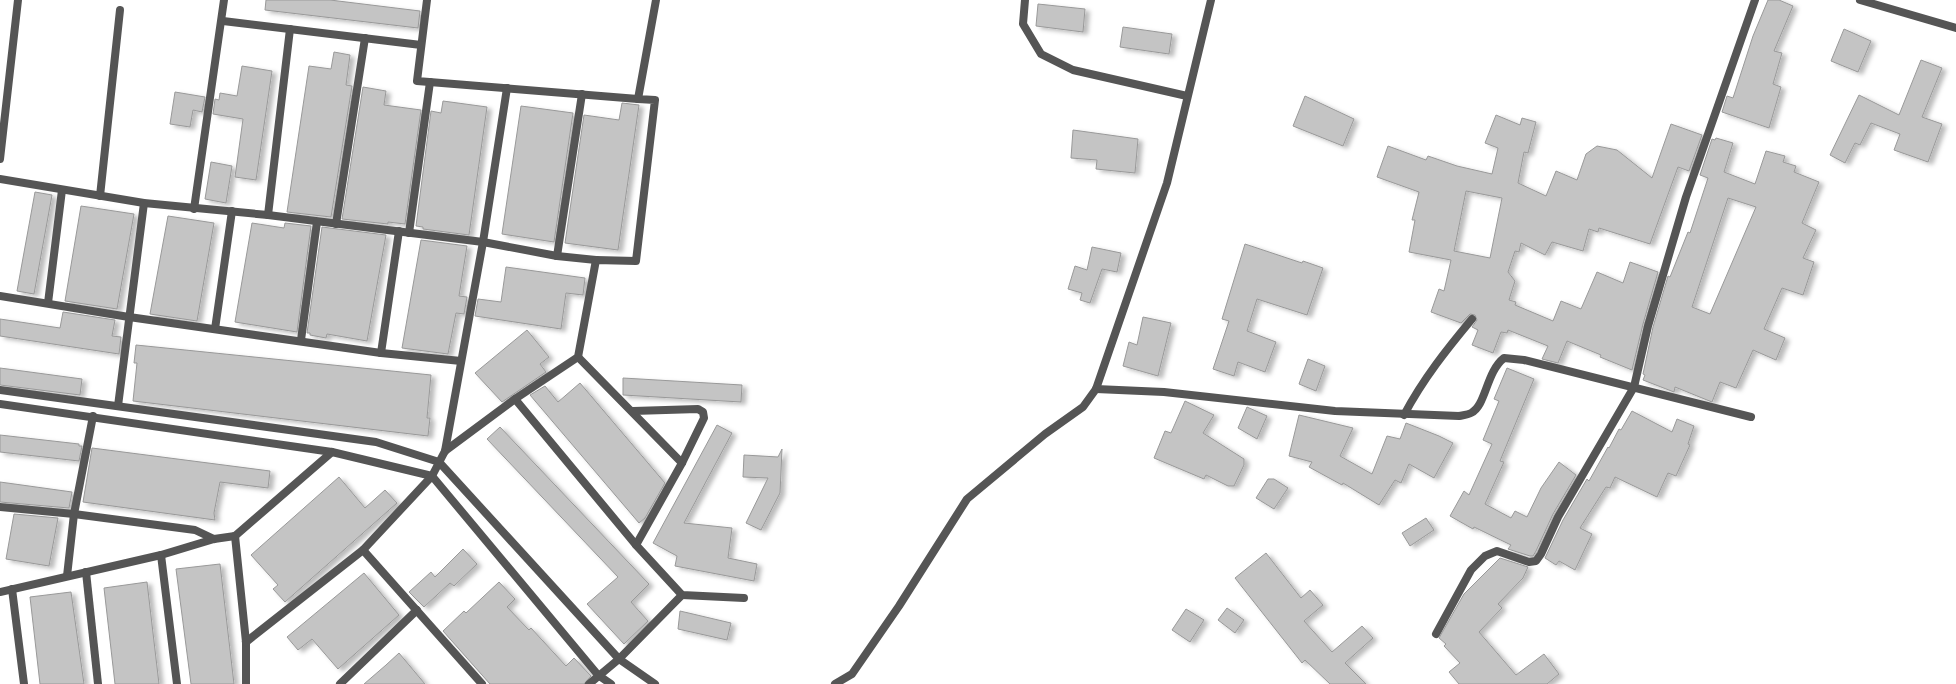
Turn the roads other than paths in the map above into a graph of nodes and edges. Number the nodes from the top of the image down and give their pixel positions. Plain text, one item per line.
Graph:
1 (18, 0) edge
2 (224, 0) edge
3 (427, 0) edge
4 (656, 0) edge
5 (1025, 0) edge
6 (1211, 0) edge
7 (1755, 0) edge
8 (1860, 0) edge
9 (120, 10) dead end
10 (222, 21) junction
11 (1956, 28) edge
12 (290, 29) junction
13 (365, 38) junction
14 (421, 45) junction
15 (430, 82) junction
16 (507, 88) junction
17 (582, 94) junction
18 (1187, 96) junction
19 (638, 99) junction
20 (0, 159) edge
21 (0, 179) edge
22 (62, 190) junction
23 (100, 196) junction
24 (144, 203) junction
25 (194, 209) junction
26 (232, 211) junction
27 (268, 215) junction
28 (317, 222) junction
29 (336, 224) junction
30 (399, 231) junction
31 (409, 233) junction
32 (482, 242) junction
33 (557, 256) junction
34 (596, 260) junction
35 (0, 296) edge
36 (48, 303) junction
37 (129, 317) junction
38 (1472, 319) dead end
39 (215, 329) junction
40 (301, 340) junction
41 (381, 353) junction
42 (578, 357) junction
43 (461, 361) junction
44 (1634, 388) junction
45 (1096, 389) junction
46 (0, 390) edge
47 (515, 399) junction
48 (0, 404) edge
49 (118, 406) junction
50 (633, 411) junction
51 (1404, 415) junction
52 (93, 416) junction
53 (1751, 418) dead end
54 (446, 450) junction
55 (332, 452) junction
56 (439, 462) junction
57 (682, 463) junction
58 (432, 476) junction
59 (0, 508) edge
60 (74, 514) junction
61 (235, 536) junction
62 (214, 539) junction
63 (636, 545) junction
64 (363, 550) junction
65 (161, 554) junction
66 (86, 572) junction
67 (67, 576) junction
68 (12, 589) junction
69 (0, 592) edge
70 (682, 595) junction
71 (744, 598) dead end
72 (417, 610) junction
73 (1436, 634) dead end
74 (246, 642) junction
75 (619, 659) junction
76 (598, 675) junction
77 (478, 683) edge
78 (24, 684) edge
79 (98, 684) edge
80 (177, 684) edge
81 (246, 684) edge
82 (340, 684) edge
83 (589, 684) edge
84 (611, 684) edge
85 (655, 684) edge
86 (835, 684) edge

1 - 20 street
2 - 10 street
3 - 14 street
4 - 19 street
5 - 18 street
6 - 18 street
7 - 44 street
8 - 11 street
9 - 23 street
10 - 12 street
10 - 25 street
12 - 13 street
12 - 27 street
13 - 14 street
13 - 29 street
14 - 15 street
15 - 16 street
15 - 31 street
16 - 17 street
16 - 32 street
17 - 19 street
17 - 33 street
18 - 45 street
19 - 34 street
21 - 22 street
22 - 23 street
22 - 36 street
23 - 24 street
24 - 25 street
24 - 37 street
25 - 26 street
26 - 27 street
26 - 39 street
27 - 28 street
28 - 29 street
28 - 40 street
29 - 30 street
30 - 31 street
30 - 41 street
31 - 32 street
32 - 33 street
32 - 43 street
33 - 34 street
34 - 42 street
35 - 36 street
36 - 37 street
37 - 39 street
37 - 49 street
38 - 51 street
39 - 40 street
40 - 41 street
41 - 43 street
42 - 47 street
42 - 50 street
43 - 54 street
44 - 51 street
44 - 53 street
44 - 73 street
45 - 51 street
45 - 86 street
46 - 49 street
47 - 54 street
47 - 63 street
48 - 52 street
49 - 56 street
50 - 57 street
50 - 57 street
52 - 55 street
52 - 60 street
54 - 56 street
55 - 58 street
55 - 61 street
56 - 58 street
56 - 75 street
57 - 63 street
58 - 64 street
58 - 76 street
59 - 60 street
60 - 62 street
60 - 67 street
61 - 62 street
61 - 74 street
62 - 65 street
63 - 70 street
64 - 72 street
64 - 74 street
65 - 66 street
65 - 80 street
66 - 67 street
66 - 79 street
67 - 68 street
68 - 69 street
68 - 78 street
70 - 71 street
70 - 75 street
72 - 77 street
72 - 82 street
74 - 81 street
75 - 76 street
75 - 85 street
76 - 83 street
76 - 84 street

